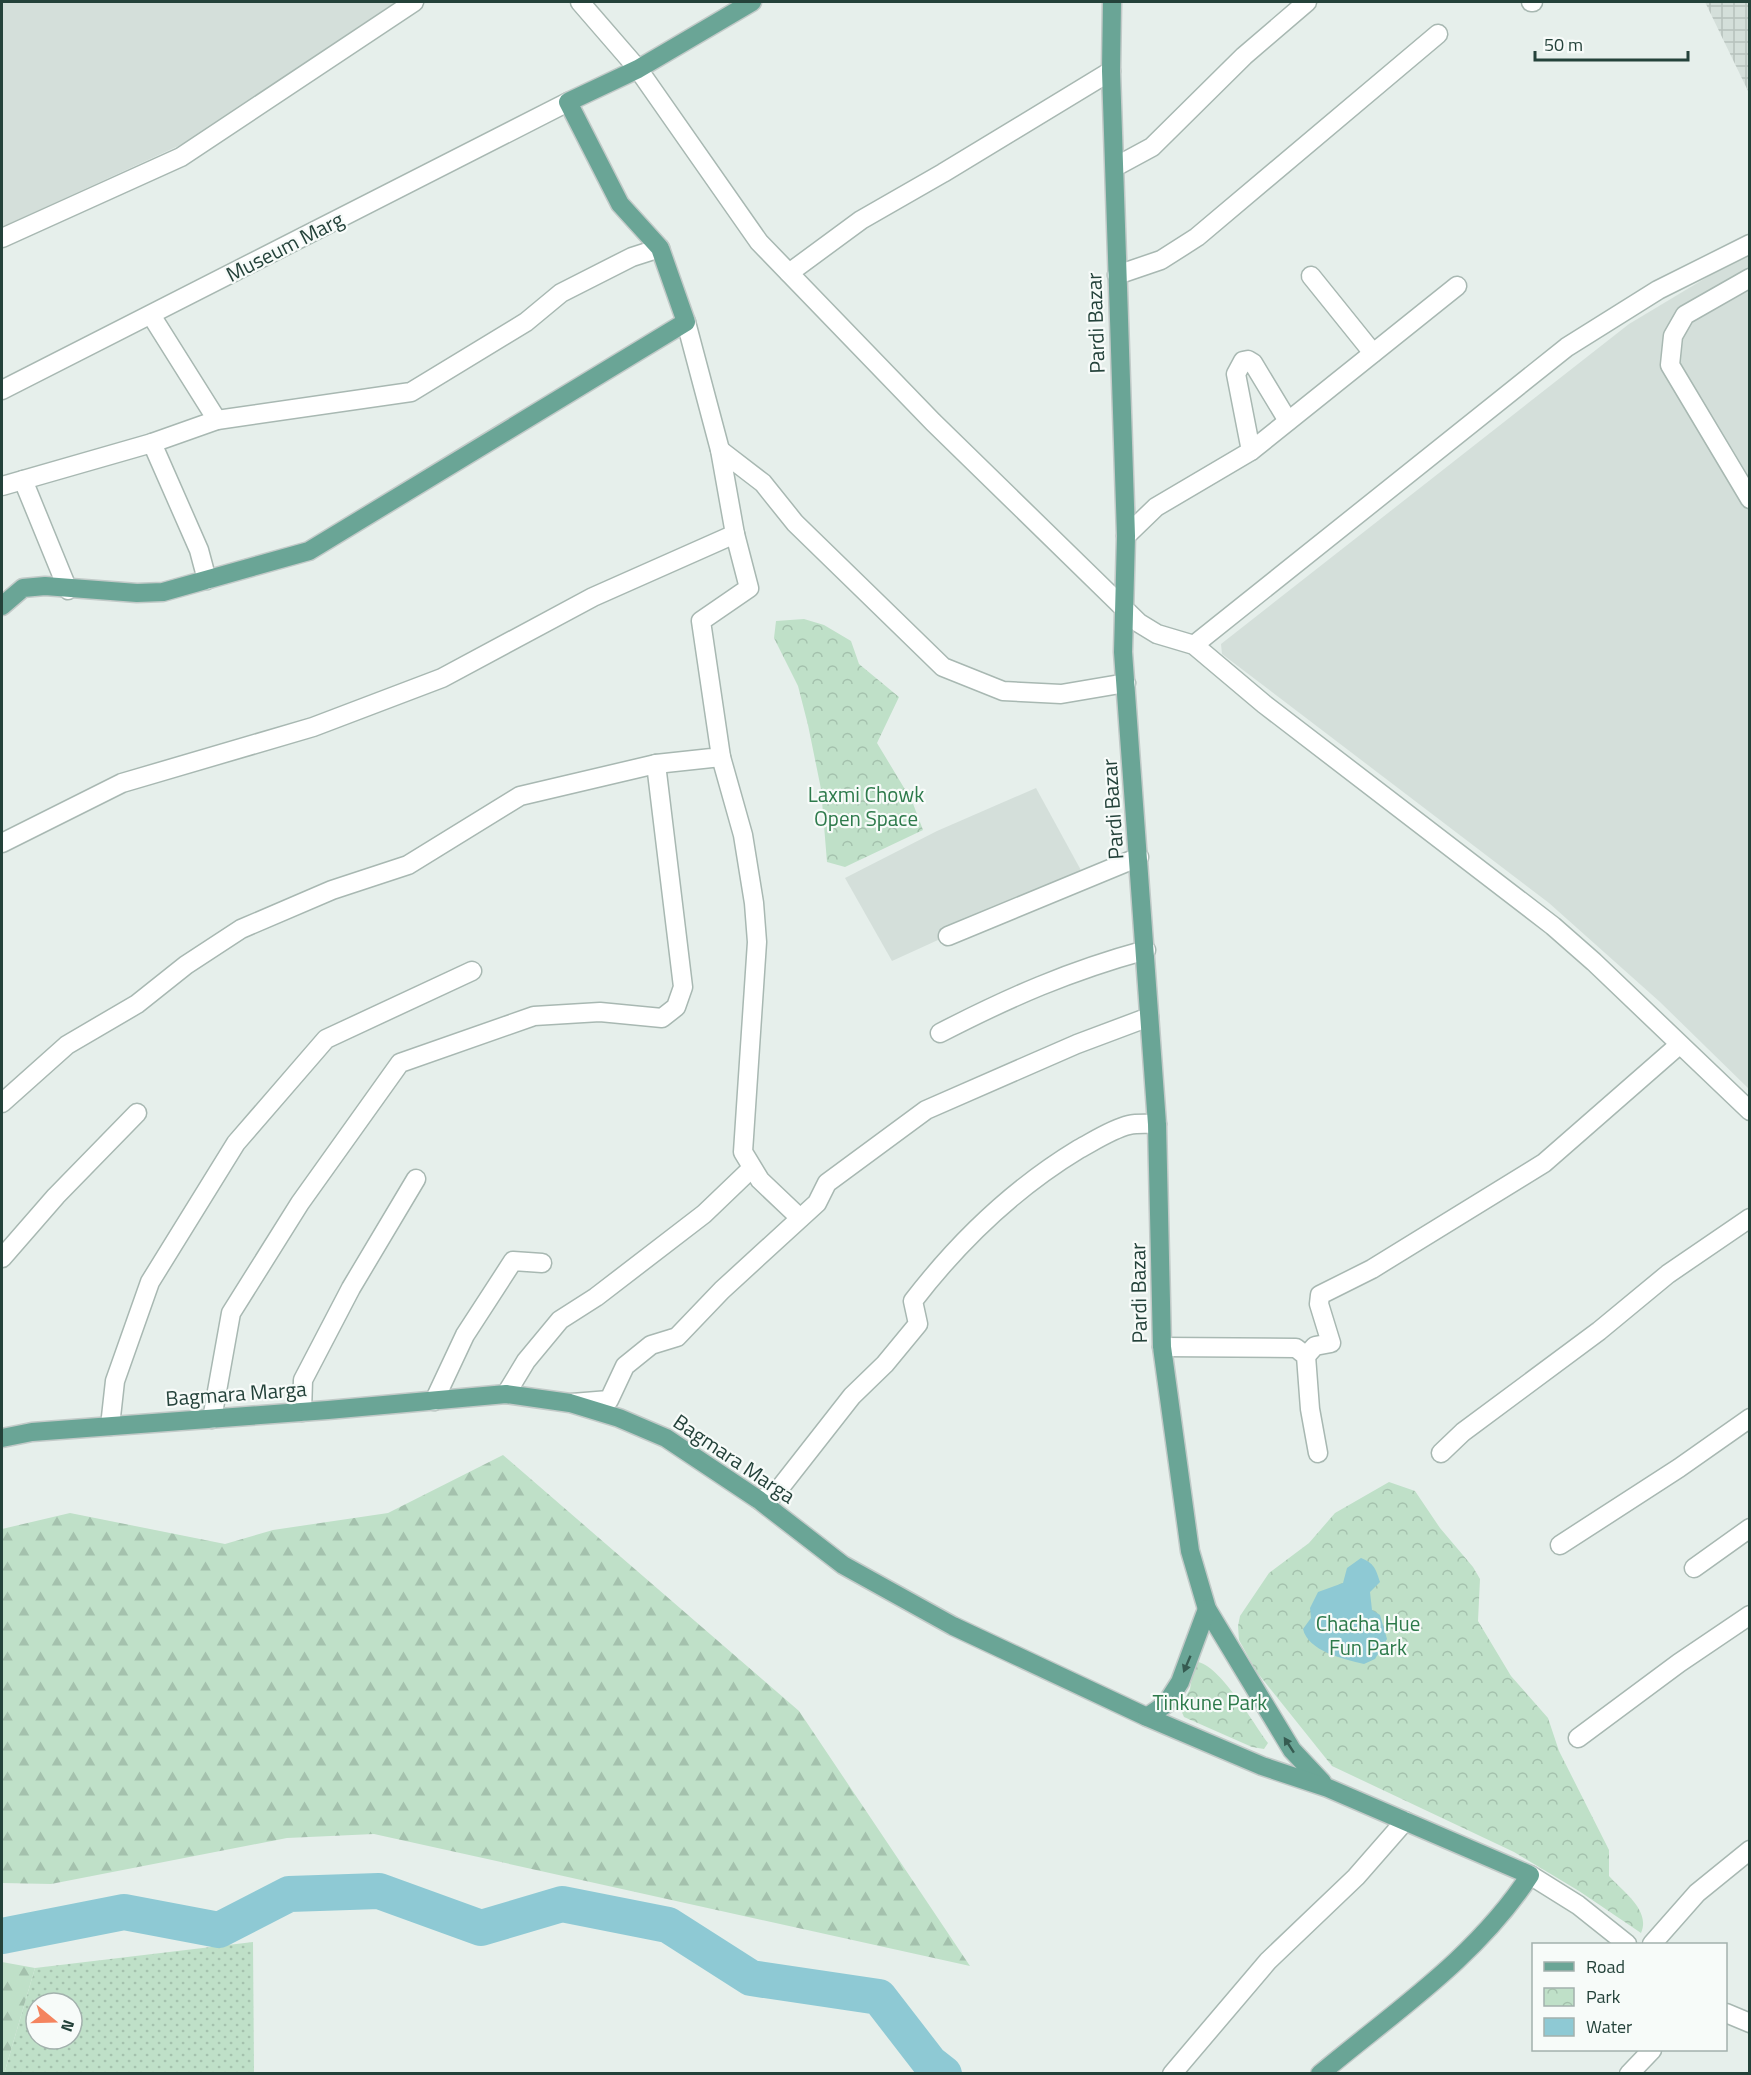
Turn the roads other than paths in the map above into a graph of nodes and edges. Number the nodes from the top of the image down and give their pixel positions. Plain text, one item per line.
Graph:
1 (414, 2) edge
2 (580, 2) edge
3 (752, 2) edge
4 (1113, 2) edge
5 (1306, 2) edge
6 (1438, 34) dead end
7 (638, 69) junction
8 (1111, 71) junction
9 (568, 102) junction
10 (1114, 167) junction
11 (2, 238) edge
12 (1749, 244) edge
13 (660, 248) junction
14 (789, 273) junction
15 (1117, 275) junction
16 (1311, 276) dead end
17 (1749, 278) edge
18 (1457, 286) dead end
19 (151, 315) junction
20 (686, 322) junction
21 (1373, 353) junction
22 (2, 390) edge
23 (217, 420) junction
24 (1288, 421) junction
25 (152, 443) junction
26 (720, 450) junction
27 (1251, 451) junction
28 (23, 480) junction
29 (2, 486) edge
30 (1749, 499) edge
31 (735, 534) junction
32 (1126, 536) junction
33 (207, 580) junction
34 (68, 590) junction
35 (2, 606) edge
36 (1124, 609) junction
37 (1194, 645) junction
38 (1126, 683) junction
39 (721, 757) junction
40 (656, 764) junction
41 (2, 843) edge
42 (1139, 857) junction
43 (948, 936) dead end
44 (1146, 950) junction
45 (472, 971) dead end
46 (1149, 1017) junction
47 (940, 1033) dead end
48 (1678, 1045) junction
49 (2, 1103) edge
50 (1749, 1111) edge
51 (137, 1113) dead end
52 (1157, 1124) junction
53 (752, 1168) junction
54 (416, 1179) dead end
55 (800, 1218) junction
56 (1749, 1218) edge
57 (2, 1258) edge
58 (542, 1263) dead end
59 (1162, 1347) junction
60 (1306, 1356) junction
61 (506, 1394) junction
62 (434, 1401) junction
63 (570, 1403) junction
64 (302, 1412) junction
65 (1749, 1418) edge
66 (212, 1419) junction
67 (110, 1426) junction
68 (2, 1438) edge
69 (1318, 1453) dead end
70 (1441, 1453) dead end
71 (759, 1500) junction
72 (1749, 1528) edge
73 (1560, 1545) dead end
74 (1694, 1568) dead end
75 (1207, 1609) junction
76 (1749, 1615) edge
77 (1147, 1717) junction
78 (1578, 1738) dead end
79 (1328, 1788) junction
80 (1405, 1821) junction
81 (1749, 1850) edge
82 (1530, 1875) junction
83 (1625, 1943) edge
84 (1653, 1943) edge
85 (1727, 2014) edge
86 (1749, 2023) edge
87 (1650, 2051) edge
88 (1172, 2073) edge
89 (1320, 2073) edge
90 (1629, 2073) edge

1 - 11 street
2 - 7 street
3 - 7 main road
4 - 8 main road, Pardi Bazar
5 - 10 street
6 - 15 street
7 - 9 main road
7 - 14 street
8 - 10 main road, Pardi Bazar
8 - 14 street
9 - 13 main road
9 - 19 street, Museum Marg
10 - 15 main road, Pardi Bazar
12 - 37 street
13 - 20 main road
13 - 23 street
14 - 36 street
15 - 32 main road, Pardi Bazar
16 - 21 street
17 - 30 street
18 - 21 street
19 - 22 street, Museum Marg
19 - 23 street
20 - 26 street
20 - 33 main road
21 - 24 street
23 - 25 street
24 - 27 street
24 - 27 street
25 - 28 street
25 - 33 street
26 - 31 street
26 - 38 street
27 - 32 street
28 - 29 street
28 - 34 street
31 - 39 street
31 - 41 street
32 - 36 main road, Pardi Bazar
33 - 34 main road
34 - 35 main road
36 - 37 street
36 - 38 main road, Pardi Bazar
37 - 48 street
38 - 42 main road, Pardi Bazar
39 - 40 street
39 - 53 street
40 - 49 street
40 - 66 street
42 - 43 street
42 - 44 main road, Pardi Bazar
44 - 46 main road, Pardi Bazar
44 - 47 street
45 - 67 street
46 - 52 main road, Pardi Bazar
46 - 55 street
48 - 50 street
48 - 60 street
51 - 57 street
52 - 59 main road, Pardi Bazar
52 - 71 street
53 - 55 street
53 - 61 street
54 - 64 street
55 - 63 street
56 - 70 street
58 - 62 street
59 - 60 street
59 - 75 main road, Pardi Bazar
60 - 69 street
61 - 62 main road, Bagmara Marga
61 - 63 main road, Bagmara Marga
62 - 64 main road, Bagmara Marga
63 - 71 main road, Bagmara Marga
64 - 66 main road, Bagmara Marga
65 - 73 street
66 - 67 main road, Bagmara Marga
67 - 68 main road, Bagmara Marga
71 - 77 main road, Bagmara Marga
72 - 74 street
75 -> 77 main road
79 -> 75 main road, Pardi Bazar
76 - 78 street
77 - 79 main road, Bagmara Marga
79 - 80 main road, Bagmara Marga
80 - 82 main road, Bagmara Marga
80 - 88 street
81 - 84 street
82 - 83 street
82 - 89 main road
85 - 86 street
87 - 90 street

